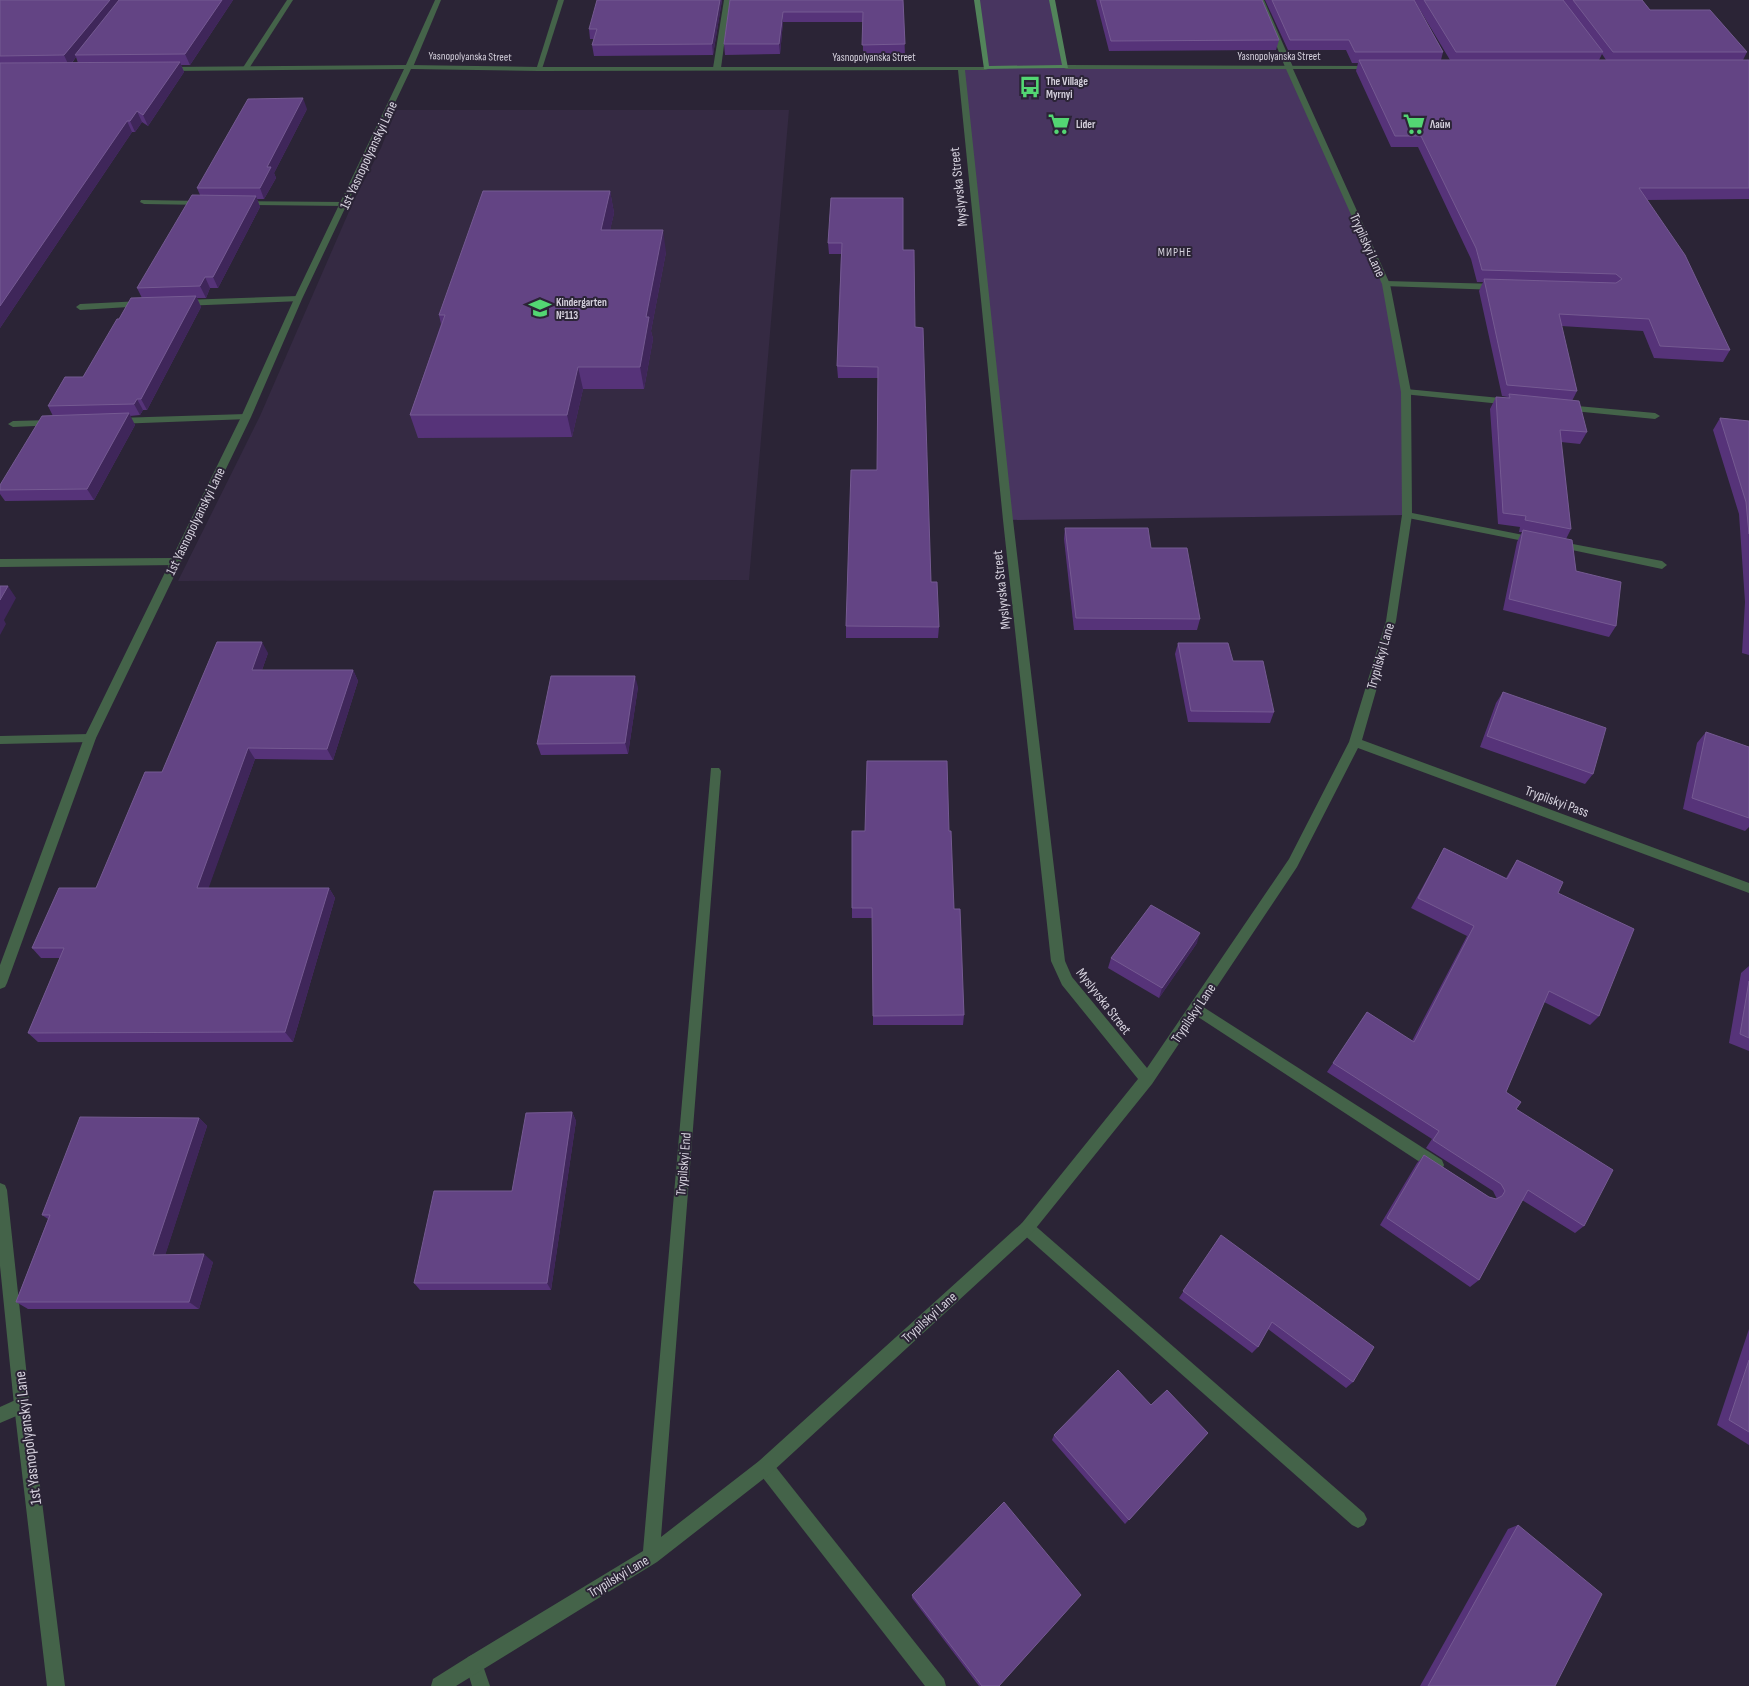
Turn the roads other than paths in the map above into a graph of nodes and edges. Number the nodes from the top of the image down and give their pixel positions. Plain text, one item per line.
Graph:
1 (290, 0) edge
2 (438, 0) edge
3 (561, 0) edge
4 (727, 0) edge
5 (977, 0) edge
6 (1052, 0) edge
7 (1261, 0) edge
8 (409, 66) junction
9 (1378, 67) edge
10 (717, 68) junction
11 (961, 68) junction
12 (986, 68) junction
13 (1066, 68) junction
14 (1289, 68) junction
15 (246, 69) junction
16 (538, 69) junction
17 (159, 70) edge
18 (144, 202) dead end
19 (211, 203) edge
20 (230, 203) edge
21 (345, 204) junction
22 (1386, 284) junction
23 (1503, 288) edge
24 (298, 299) junction
25 (150, 304) edge
26 (169, 304) edge
27 (80, 306) dead end
28 (1406, 392) junction
29 (1521, 403) edge
30 (1560, 407) edge
31 (1655, 416) dead end
32 (246, 417) junction
33 (110, 421) edge
34 (62, 423) edge
35 (14, 424) dead end
36 (1407, 515) junction
37 (175, 562) junction
38 (0, 563) edge
39 (1662, 565) dead end
40 (90, 738) junction
41 (0, 740) edge
42 (1355, 742) junction
43 (715, 771) dead end
44 (1749, 888) edge
45 (0, 983) edge
46 (1196, 1009) junction
47 (1147, 1079) junction
48 (1446, 1170) edge
49 (0, 1190) edge
50 (1027, 1228) junction
51 (22, 1405) junction
52 (0, 1415) edge
53 (765, 1467) junction
54 (1358, 1519) dead end
55 (650, 1556) junction
56 (474, 1663) junction
57 (56, 1686) edge
58 (440, 1686) edge
59 (482, 1686) edge
60 (937, 1686) edge

1 - 15 street
2 - 8 street, 1st Yasnopolyanskyi Lane
3 - 16 street
4 - 10 street
5 - 12 street
6 - 13 street
7 - 14 street, Trypilskyi Lane
8 - 15 street, Yasnopolyanska Street
8 - 16 street, Yasnopolyanska Street
8 - 21 street, 1st Yasnopolyanskyi Lane
9 - 14 street, Yasnopolyanska Street
10 - 11 street, Yasnopolyanska Street
10 - 16 street, Yasnopolyanska Street
11 - 12 street, Yasnopolyanska Street
11 - 47 street, Myslyvska Street
12 - 13 street, Yasnopolyanska Street
13 - 14 street, Yasnopolyanska Street
14 - 22 street, Trypilskyi Lane
15 - 17 street, Yasnopolyanska Street
18 - 19 street
20 - 21 street
21 - 24 street, 1st Yasnopolyanskyi Lane
22 - 23 street
22 - 28 street, Trypilskyi Lane
24 - 26 street
24 - 32 street, 1st Yasnopolyanskyi Lane
25 - 27 street
28 - 29 street
28 - 36 street, Trypilskyi Lane
30 - 31 street
32 - 33 street
32 - 37 street, 1st Yasnopolyanskyi Lane
34 - 35 street
36 - 39 street
36 - 42 street, Trypilskyi Lane
37 - 38 street
37 - 40 street, 1st Yasnopolyanskyi Lane
40 - 41 street
40 - 45 street, 1st Yasnopolyanskyi Lane
42 - 44 street, Trypilskyi Pass
42 - 46 street, Trypilskyi Lane
43 - 55 street, Trypilskyi End
46 - 47 street, Trypilskyi Lane
46 - 48 street
47 - 50 street, Trypilskyi Lane
49 - 51 street, 1st Yasnopolyanskyi Lane
50 - 53 street, Trypilskyi Lane
50 - 54 street
51 - 52 street
51 - 57 street, 1st Yasnopolyanskyi Lane
53 - 55 street, Trypilskyi Lane
53 - 60 street
55 - 56 street, Trypilskyi Lane
56 - 58 street, Trypilskyi Lane
56 - 59 street

